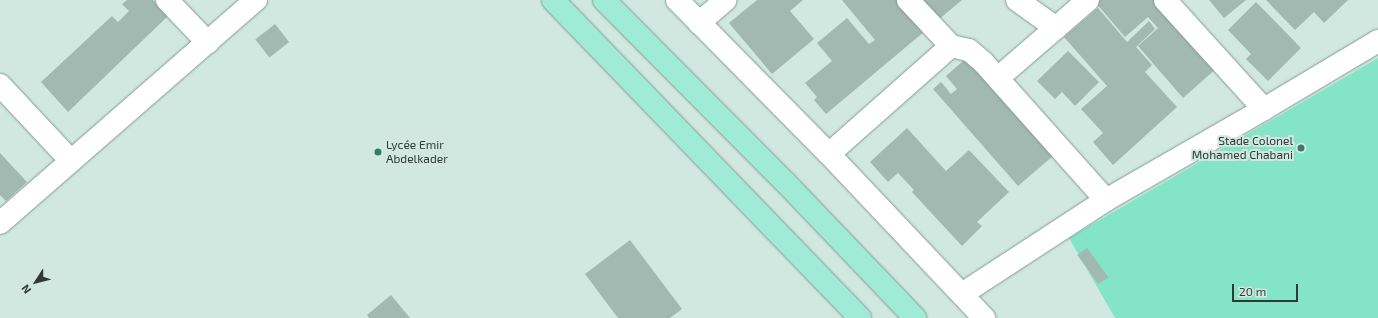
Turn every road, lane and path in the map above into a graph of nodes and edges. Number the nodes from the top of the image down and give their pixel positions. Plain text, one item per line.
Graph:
1 (167, 0) edge
2 (256, 0) edge
3 (553, 0) edge
4 (604, 0) edge
5 (677, 0) edge
6 (725, 0) edge
7 (908, 0) edge
8 (1017, 0) edge
9 (1088, 0) edge
10 (1165, 0) edge
11 (699, 23) junction
12 (1056, 28) junction
13 (1378, 40) edge
14 (208, 42) junction
15 (951, 46) junction
16 (998, 78) junction
17 (0, 85) edge
18 (1264, 109) junction
19 (829, 154) junction
20 (71, 161) junction
21 (1106, 200) junction
22 (0, 223) edge
23 (962, 294) junction
24 (860, 318) edge
25 (915, 318) edge
26 (984, 318) edge

1 - 14 street
2 - 14 street
3 - 24 main road
4 - 25 main road
5 - 11 street
6 - 11 street
7 - 15 street
8 - 12 street
9 - 12 street
10 - 18 street
11 - 19 street
12 - 16 street
13 - 18 street
14 - 20 street
15 - 16 street
15 - 19 street
16 - 21 street
17 - 20 street
18 - 21 street
19 - 23 street
20 - 22 street
21 - 23 street
23 - 26 street

